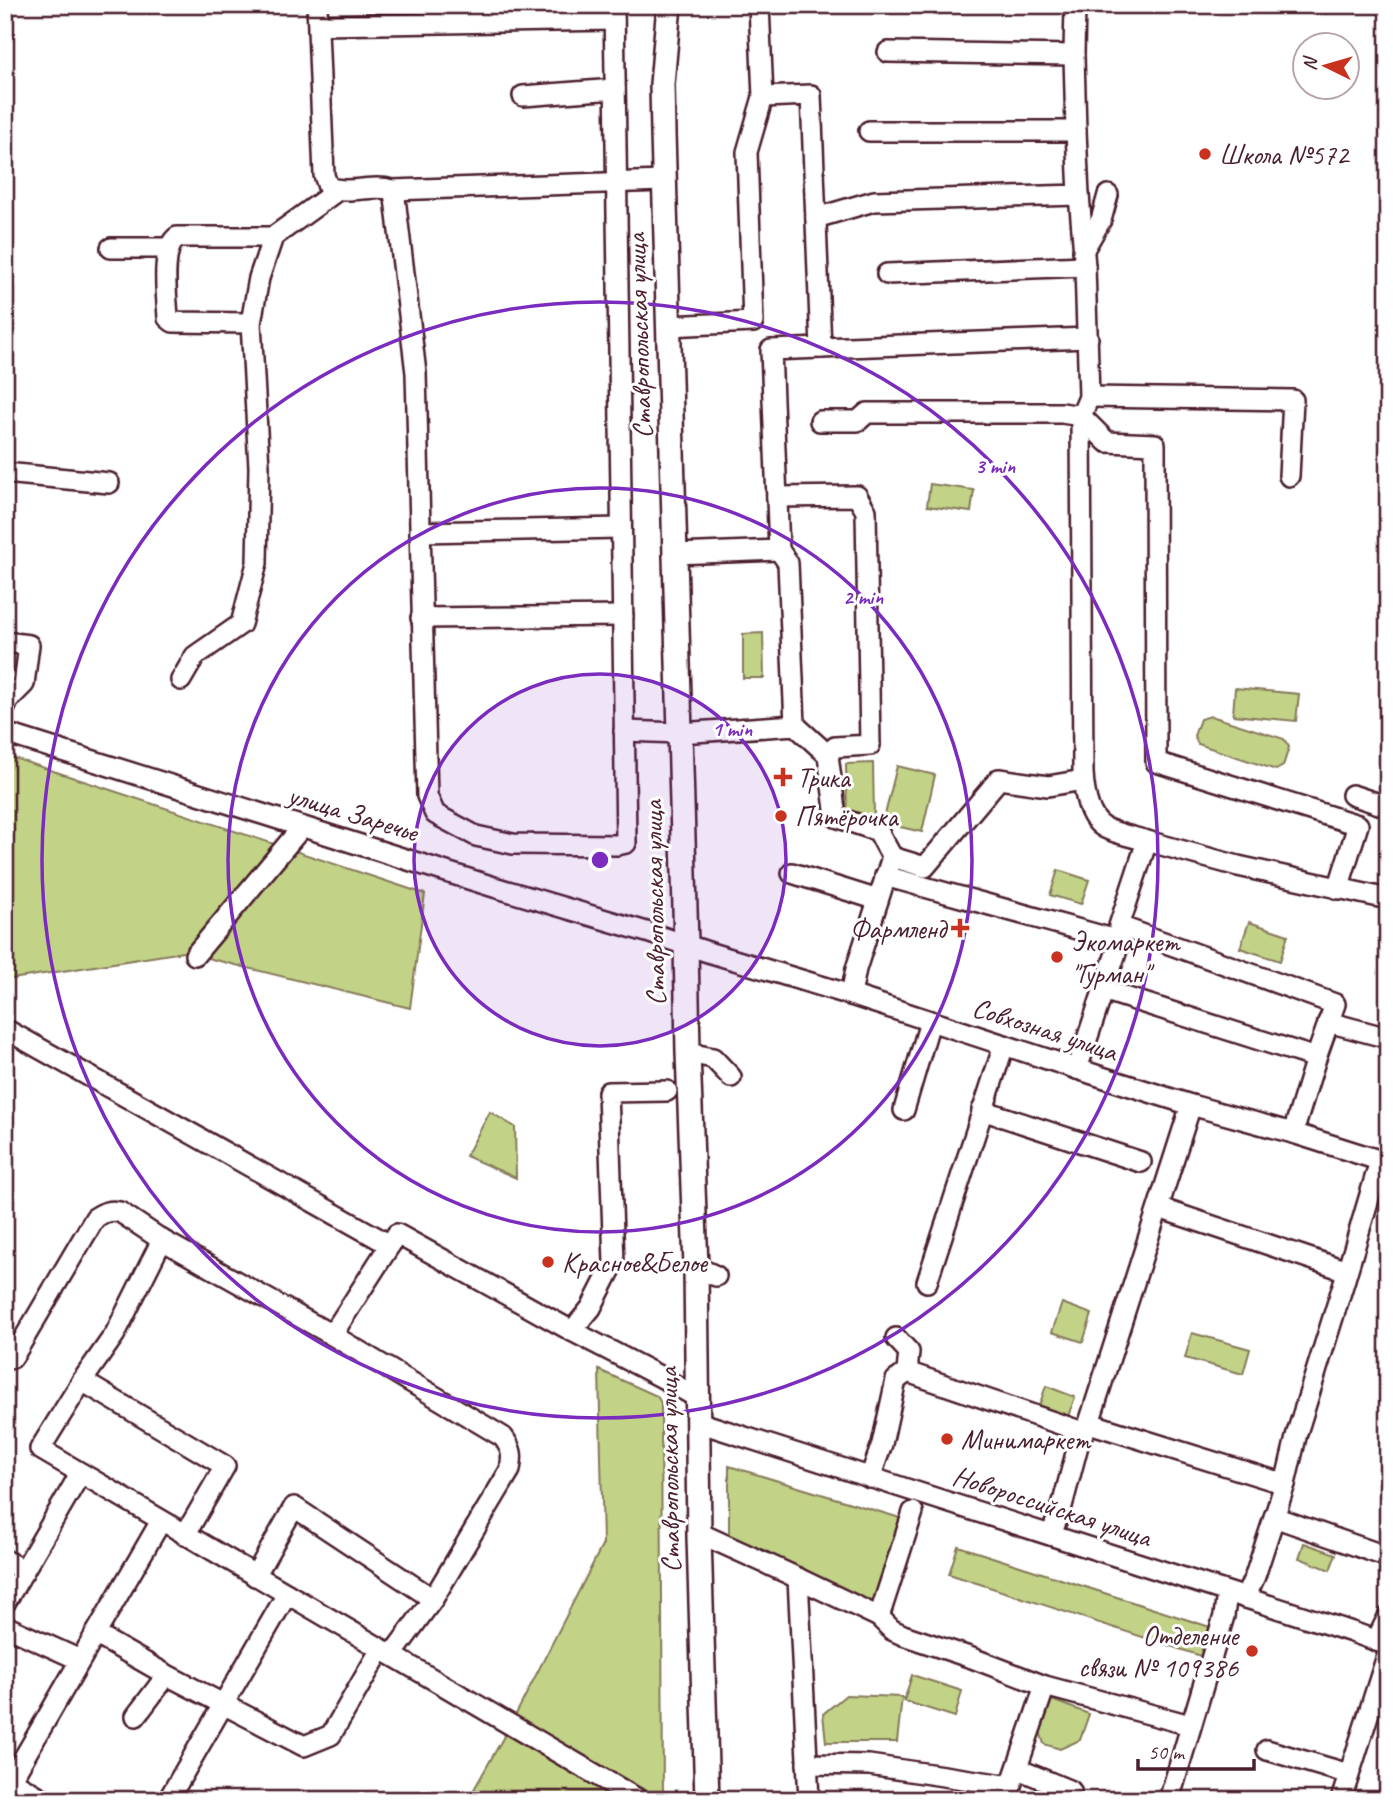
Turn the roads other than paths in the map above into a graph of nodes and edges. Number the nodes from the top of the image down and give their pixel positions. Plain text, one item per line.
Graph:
1 (669, 5) edge
2 (759, 5) edge
3 (1075, 5) edge
4 (614, 12) edge
5 (318, 15) edge
6 (888, 52) dead end
7 (1074, 55) junction
8 (615, 89) junction
9 (523, 96) dead end
10 (763, 97) junction
11 (869, 131) dead end
12 (1076, 131) junction
13 (664, 181) junction
14 (617, 183) junction
15 (338, 190) junction
16 (393, 190) junction
17 (1079, 195) junction
18 (1108, 195) dead end
19 (816, 218) junction
20 (274, 237) junction
21 (111, 248) dead end
22 (169, 248) junction
23 (1084, 259) junction
24 (887, 274) dead end
25 (251, 323) junction
26 (668, 326) junction
27 (1088, 338) junction
28 (821, 348) junction
29 (1089, 397) junction
30 (1081, 416) junction
31 (820, 421) dead end
32 (5, 473) edge
33 (1289, 476) dead end
34 (109, 484) dead end
35 (777, 497) junction
36 (621, 528) junction
37 (419, 532) junction
38 (779, 550) junction
39 (675, 554) junction
40 (623, 616) junction
41 (421, 618) junction
42 (5, 642) edge
43 (181, 680) dead end
44 (5, 708) edge
45 (795, 725) junction
46 (624, 731) junction
47 (5, 733) edge
48 (680, 733) junction
49 (828, 755) junction
50 (1083, 780) junction
51 (1352, 795) dead end
52 (1388, 807) edge
53 (302, 827) junction
54 (1147, 841) junction
55 (892, 857) junction
56 (792, 873) dead end
57 (885, 876) junction
58 (1338, 888) junction
59 (878, 900) junction
60 (1388, 900) edge
61 (1120, 934) junction
62 (686, 944) junction
63 (195, 955) dead end
64 (1103, 990) junction
65 (851, 995) junction
66 (930, 1022) junction
67 (1328, 1022) junction
68 (5, 1029) edge
69 (1388, 1038) edge
70 (1004, 1045) junction
71 (688, 1053) junction
72 (1316, 1058) junction
73 (1077, 1069) junction
74 (731, 1077) dead end
75 (667, 1091) dead end
76 (1191, 1105) junction
77 (904, 1110) dead end
78 (982, 1110) junction
79 (1293, 1133) junction
80 (1141, 1162) dead end
81 (1384, 1162) edge
82 (1159, 1208) junction
83 (162, 1240) junction
84 (390, 1245) junction
85 (1347, 1272) junction
86 (926, 1282) dead end
87 (572, 1331) junction
88 (332, 1335) junction
89 (896, 1338) dead end
90 (7, 1362) edge
91 (897, 1378) junction
92 (82, 1381) junction
93 (698, 1398) junction
94 (698, 1422) junction
95 (1086, 1427) junction
96 (80, 1474) junction
97 (870, 1478) junction
98 (1284, 1484) junction
99 (913, 1512) dead end
100 (1274, 1517) junction
101 (161, 1521) junction
102 (699, 1533) junction
103 (185, 1535) junction
104 (1051, 1535) junction
105 (1388, 1557) edge
106 (5, 1560) edge
107 (24, 1571) junction
108 (255, 1576) junction
109 (798, 1578) junction
110 (287, 1594) junction
111 (1236, 1595) junction
112 (433, 1599) junction
113 (5, 1603) edge
114 (880, 1617) junction
115 (1388, 1617) edge
116 (5, 1626) edge
117 (95, 1634) junction
118 (1384, 1646) edge
119 (386, 1652) junction
120 (80, 1660) junction
121 (167, 1675) junction
122 (1045, 1686) junction
123 (223, 1704) junction
124 (136, 1716) dead end
125 (1190, 1725) junction
126 (1266, 1750) dead end
127 (807, 1764) junction
128 (1349, 1774) junction
129 (8, 1778) edge
130 (1012, 1785) edge
131 (1071, 1791) dead end
132 (45, 1800) edge
133 (167, 1800) edge
134 (639, 1800) edge
135 (707, 1800) edge
136 (809, 1800) edge
137 (1169, 1800) edge
138 (1341, 1800) edge

1 - 13 main road, Ставропольская улица
2 - 10 street
3 - 7 street
4 - 5 street
4 - 8 street
5 - 15 street
6 - 7 street
7 - 12 street
8 - 9 street
8 - 14 street
10 - 19 street
10 - 26 street
11 - 12 street
12 - 17 street
13 - 14 street
13 - 26 main road, Ставропольская улица
14 - 16 street
14 - 36 street
15 - 16 street
15 - 20 street
16 - 37 street
17 - 19 street
17 - 23 street
18 - 23 street
19 - 28 street
20 - 22 street
20 - 25 street
21 - 22 street
22 - 25 street
23 - 24 street
23 - 27 street
25 - 43 street
26 - 39 main road, Ставропольская улица
27 - 28 street
27 - 29 street
28 - 35 street
29 - 30 street
29 - 33 street
30 - 31 street
30 - 50 street
30 - 58 street
32 - 34 street
35 - 38 street
35 - 49 street
36 - 37 street
36 - 40 street
37 - 41 street
38 - 39 street
38 - 45 street
39 - 48 main road, Ставропольская улица
40 - 41 street
40 - 46 street
41 - 46 street
42 - 44 street
45 - 48 street
45 - 49 street
46 - 48 street
47 - 53 street, улица Заречье
48 - 62 main road, Ставропольская улица
49 - 55 street
50 - 54 street
50 - 55 street
51 - 52 street
53 - 62 street, улица Заречье
53 - 63 street
54 - 58 street
54 - 61 street
55 - 57 street
56 - 59 street
57 - 59 street
57 - 61 street
58 - 60 street
59 - 65 street
61 - 64 street
61 - 67 street
62 - 65 street, Совхозная улица
62 - 71 main road, Ставропольская улица
64 - 72 street
64 - 73 street
65 - 66 street, Совхозная улица
66 - 70 street, Совхозная улица
66 - 77 street
67 - 69 street
67 - 72 street
68 - 84 street
70 - 73 street, Совхозная улица
70 - 78 street
71 - 74 street
71 - 93 main road, Ставропольская улица
72 - 79 street
73 - 76 street, Совхозная улица
75 - 87 street
76 - 79 street, Совхозная улица
76 - 82 street
78 - 80 street
78 - 86 street
79 - 81 street, Совхозная улица
81 - 85 street
82 - 85 street
82 - 95 street
83 - 88 street
83 - 90 street
83 - 92 street
84 - 87 street
84 - 88 street
85 - 98 street
87 - 93 street
88 - 112 street
89 - 91 street
91 - 95 street
91 - 97 street
92 - 96 street
92 - 103 street
93 - 94 main road, Ставропольская улица
94 - 97 street, Новороссийская улица
94 - 102 main road, Ставропольская улица
95 - 98 street
95 - 104 street
96 - 101 street
96 - 107 street
97 - 104 street, Новороссийская улица
98 - 100 street
99 - 114 street
100 - 105 street
100 - 111 street
101 - 103 street
101 - 117 street
102 - 109 street
102 - 135 main road, Ставропольская улица
103 - 108 street
104 - 111 street, Новороссийская улица
106 - 107 street
107 - 113 street
108 - 110 street
108 - 112 street
109 - 114 street
109 - 127 street
110 - 119 street
110 - 123 street
111 - 118 street, Новороссийская улица
111 - 125 street
112 - 119 street
114 - 122 street
115 - 118 street
116 - 120 street
117 - 120 street
117 - 121 street
118 - 128 street
119 - 123 street
119 - 134 street
120 - 129 street
121 - 123 street
121 - 124 street
122 - 125 street
122 - 130 street
123 - 133 street
125 - 137 street
126 - 128 street
127 - 130 street
127 - 136 street
128 - 138 street
129 - 132 street
130 - 131 street

